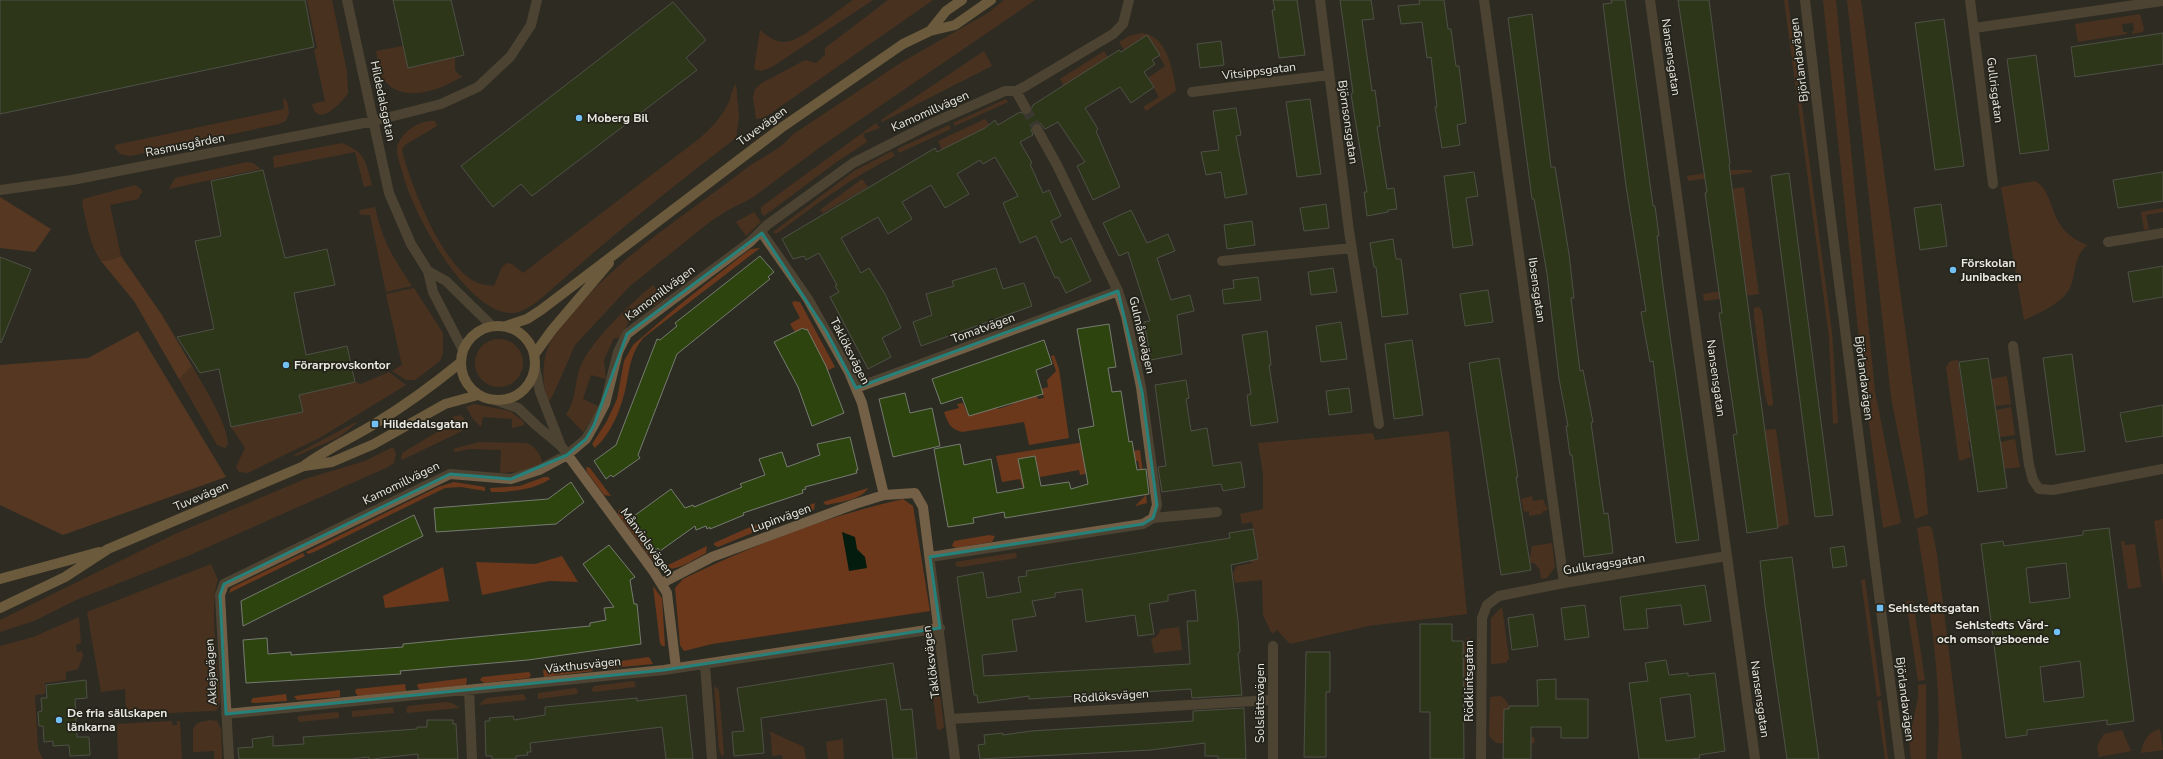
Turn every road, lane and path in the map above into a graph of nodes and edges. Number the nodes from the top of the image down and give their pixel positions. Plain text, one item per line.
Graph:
1 (347, 0) edge
2 (537, 0) edge
3 (962, 0) edge
4 (991, 0) edge
5 (1129, 0) edge
6 (1320, 0) edge
7 (1484, 0) edge
8 (1650, 0) edge
9 (1805, 0) edge
10 (1970, 0) edge
11 (2163, 1) edge
12 (1974, 28) junction
13 (930, 31) junction
14 (1329, 75) junction
15 (1016, 91) junction
16 (1192, 92) dead end
17 (1026, 109) tunnel mouth
18 (374, 121) junction
19 (1037, 128) tunnel mouth
20 (1993, 184) dead end
21 (0, 190) edge
22 (762, 233) junction
23 (2163, 233) edge
24 (2108, 242) dead end
25 (1352, 248) junction
26 (617, 254) junction
27 (1222, 261) dead end
28 (428, 271) junction
29 (1118, 292) junction
30 (492, 326) junction
31 (506, 326) junction
32 (2013, 346) dead end
33 (463, 350) junction
34 (534, 354) junction
35 (460, 363) junction
36 (535, 367) junction
37 (856, 388) junction
38 (478, 395) junction
39 (495, 400) junction
40 (1378, 424) dead end
41 (561, 446) junction
42 (567, 455) junction
43 (304, 466) junction
44 (2163, 469) edge
45 (915, 493) joint
46 (884, 495) junction
47 (1217, 512) dead end
48 (1153, 518) junction
49 (108, 549) junction
50 (1728, 556) junction
51 (930, 557) junction
52 (0, 579) edge
53 (662, 582) junction
54 (1564, 583) junction
55 (224, 584) joint
56 (1488, 605) joint
57 (0, 608) edge
58 (940, 628) junction
59 (1273, 646) dead end
60 (705, 664) junction
61 (676, 668) junction
62 (469, 690) junction
63 (1274, 700) junction
64 (226, 714) junction
65 (951, 719) junction
66 (229, 759) edge
67 (472, 759) edge
68 (712, 759) edge
69 (955, 759) edge
70 (1273, 759) edge
71 (1481, 759) edge
72 (1755, 759) edge
73 (1900, 759) edge

1 - 18 street, Hildedalsgatan
2 - 18 street, Rasmusgården
3 - 13 main road, Tuvevägen
4 - 13 main road, Tuvevägen
5 - 15 street, Kamomillvägen
6 - 14 street, Björnsonsgatan
7 - 54 street, Ibsensgatan
8 - 50 street, Nansensgatan
9 - 73 street, Björlandavägen
10 - 12 street, Gullrisgatan
11 - 12 street
12 - 20 street, Gullrisgatan
13 - 26 main road, Tuvevägen
14 - 16 street, Vitsippsgatan
14 - 25 street, Björnsonsgatan
15 - 17 street
15 - 22 street, Kamomillvägen
18 - 21 street, Rasmusgården
18 - 28 street, Hildedalsgatan
19 - 29 street, Gulmårevägen
22 - 37 street, Taklöksvägen
22 - 42 street, Kamomillvägen
23 - 24 street
25 - 27 street
25 - 40 street, Björnsonsgatan
26 - 31 main road, Tuvevägen
26 - 34 main road, Tuvevägen
28 - 30 street, Hildedalsgatan
28 - 33 street, Hildedalsgatan
29 - 37 street, Tomatvägen
29 - 48 street, Gulmårevägen
30 - 31 main road, Tuvevägen
30 - 33 main road, Tuvevägen
31 - 34 main road, Tuvevägen
32 - 44 street
33 - 35 main road, Tuvevägen
34 - 36 main road, Tuvevägen
35 - 38 main road
35 - 43 main road, Tuvevägen
36 - 39 main road, Tuvevägen
36 - 41 street, Månviolsvägen
37 - 46 street, Taklöksvägen
38 - 39 main road, Tuvevägen
38 - 43 main road, Tuvevägen
39 - 41 street, Månviolsvägen
41 - 42 street, Månviolsvägen
42 - 53 street, Månviolsvägen
42 - 55 street, Kamomillvägen
43 - 49 main road, Tuvevägen
45 - 46 street, Lupinvägen
45 - 51 street, Taklöksvägen
46 - 53 street, Lupinvägen
47 - 48 street
48 - 51 street
49 - 52 main road, Tuvevägen
49 - 57 main road, Tuvevägen
50 - 54 street, Gullkragsgatan
50 - 72 street, Nansensgatan
51 - 58 street, Taklöksvägen
53 - 61 street, Månviolsvägen
54 - 56 street, Gullkragsgatan
55 - 64 street, Aklejavägen
56 - 71 street, Rödklintsgatan
58 - 60 street, Växthusvägen
58 - 65 street, Taklöksvägen
59 - 63 street, Solslättsvägen
60 - 61 street, Växthusvägen
60 - 68 street
61 - 62 street, Växthusvägen
62 - 64 street, Växthusvägen
62 - 67 street
63 - 65 street, Rödlöksvägen
63 - 70 street, Solslättsvägen
64 - 66 street, Aklejavägen
65 - 69 street, Taklöksvägen

